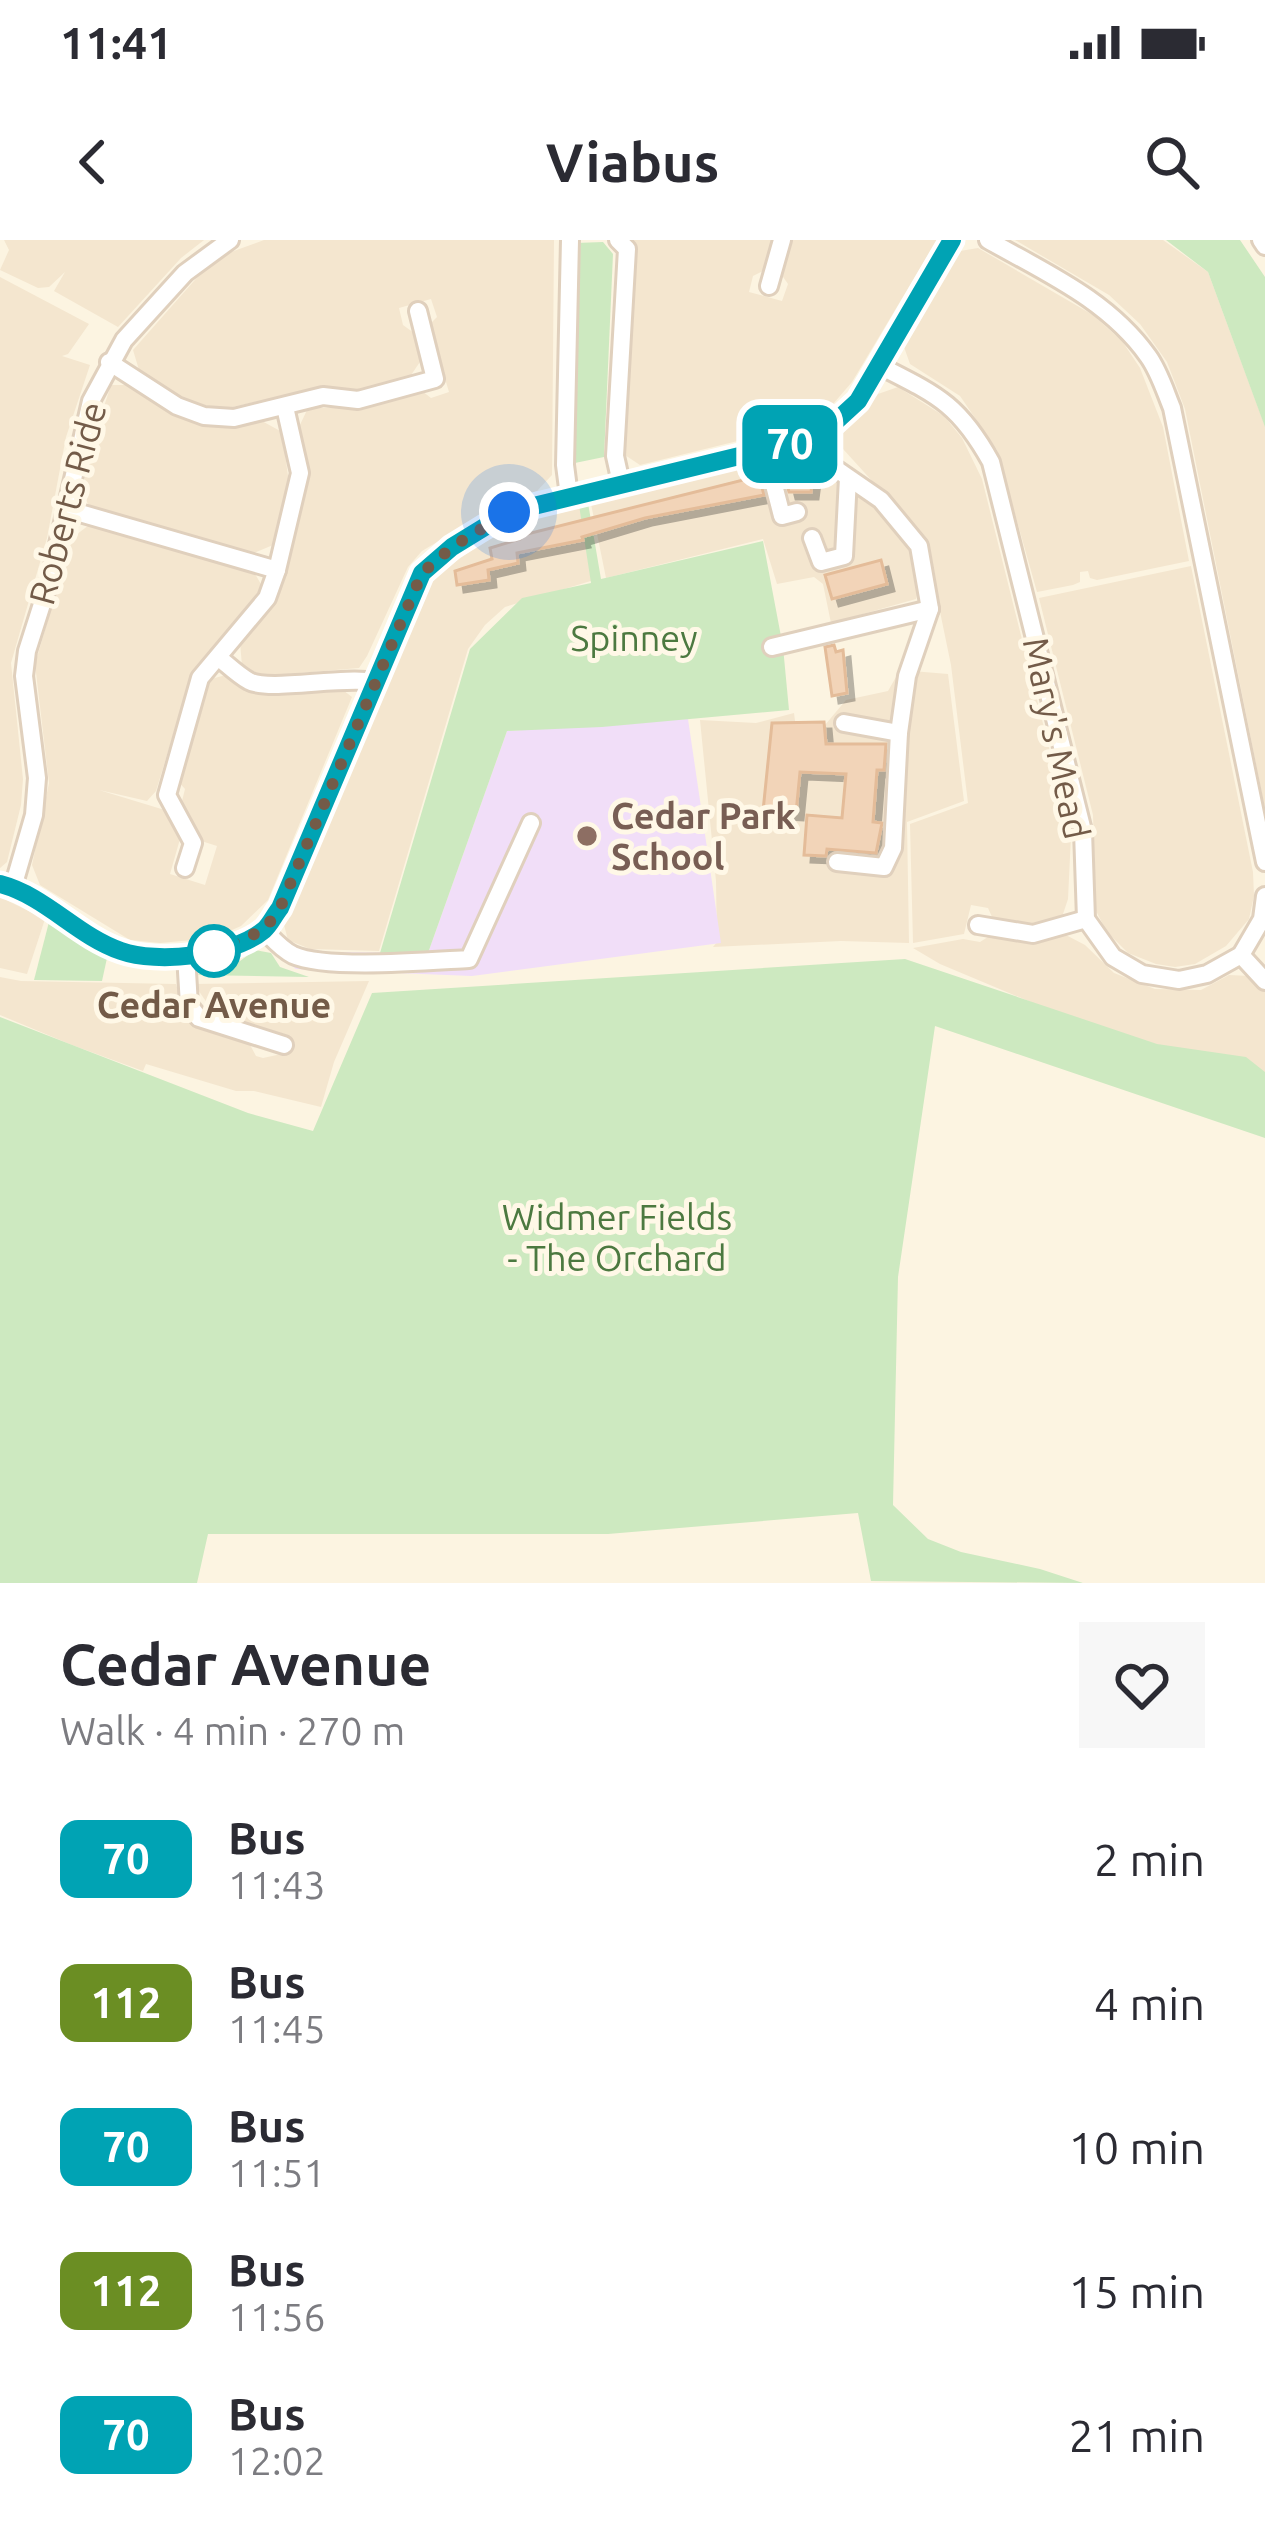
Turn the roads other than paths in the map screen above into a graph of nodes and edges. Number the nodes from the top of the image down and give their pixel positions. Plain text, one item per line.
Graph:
1 (230, 240) edge
2 (570, 240) edge
3 (618, 240) edge
4 (782, 240) edge
5 (952, 240) edge
6 (988, 240) edge
7 (769, 286) dead end
8 (418, 311) dead end
9 (109, 362) junction
10 (880, 365) junction
11 (285, 407) junction
12 (812, 437) junction
13 (766, 450) junction
14 (848, 478) junction
15 (621, 483) junction
16 (569, 496) junction
17 (66, 509) junction
18 (797, 512) dead end
19 (812, 538) dead end
20 (277, 570) junction
21 (930, 609) junction
22 (772, 647) dead end
23 (218, 657) junction
24 (374, 682) junction
25 (844, 723) dead end
26 (899, 733) junction
27 (532, 823) dead end
28 (837, 862) dead end
29 (1265, 862) edge
30 (185, 868) dead end
31 (6, 885) edge
32 (1265, 896) edge
33 (1086, 919) junction
34 (978, 925) dead end
35 (264, 930) junction
36 (1241, 955) junction
37 (186, 956) junction
38 (1265, 981) edge
39 (284, 1045) dead end

1 - 9 street, Roberts Ride
2 - 16 street
3 - 15 street
4 - 7 street
5 - 10 street
6 - 29 street
8 - 11 street
9 - 11 street
9 - 17 street, Roberts Ride
10 - 12 street
10 - 33 street, Mary's Mead
11 - 20 street
12 - 13 street
12 - 14 street
13 - 15 street
13 - 18 street
14 - 19 street
14 - 21 street
15 - 16 street
16 - 24 street
17 - 20 street
17 - 31 street, Roberts Ride
20 - 23 street
21 - 22 street
21 - 26 street
23 - 24 street
23 - 30 street
24 - 35 street
25 - 26 street
26 - 28 street
27 - 35 street
31 - 37 street
32 - 36 street
33 - 34 street
33 - 36 street
35 - 37 street
36 - 38 street
37 - 39 street

